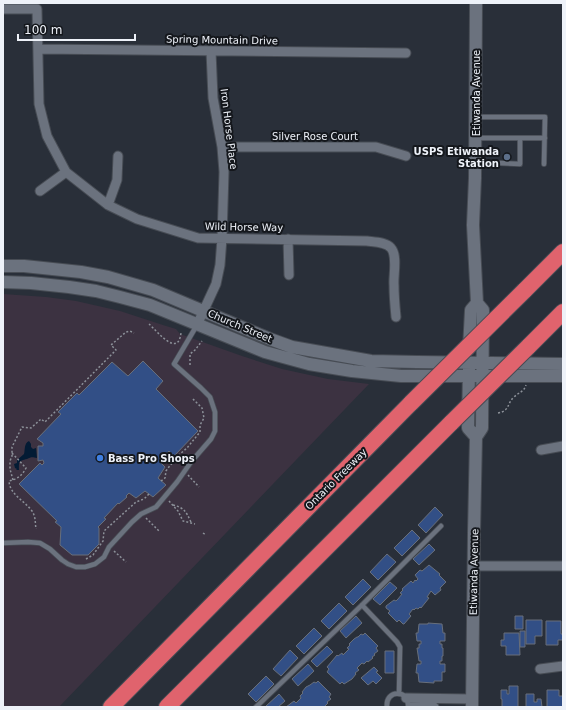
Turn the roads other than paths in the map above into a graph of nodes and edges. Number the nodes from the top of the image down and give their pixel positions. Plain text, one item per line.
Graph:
1 (476, 3) edge
2 (3, 8) edge
3 (38, 49) junction
4 (211, 51) junction
5 (406, 53) dead end
6 (475, 117) junction
7 (476, 138) junction
8 (520, 138) junction
9 (545, 138) junction
10 (222, 147) junction
11 (118, 156) dead end
12 (406, 156) dead end
13 (475, 162) junction
14 (544, 164) dead end
15 (66, 172) junction
16 (40, 190) dead end
17 (108, 205) junction
18 (222, 238) junction
19 (288, 239) junction
20 (563, 252) edge
21 (3, 266) edge
22 (290, 275) dead end
23 (3, 282) edge
24 (477, 303) junction
25 (203, 311) junction
26 (563, 312) edge
27 (396, 317) dead end
28 (197, 325) junction
29 (469, 362) junction
30 (482, 363) junction
31 (563, 364) edge
32 (469, 375) junction
33 (483, 376) junction
34 (563, 376) edge
35 (476, 438) junction
36 (563, 446) edge
37 (541, 450) dead end
38 (441, 526) dead end
39 (3, 543) edge
40 (474, 566) junction
41 (563, 566) edge
42 (362, 605) junction
43 (563, 666) edge
44 (540, 668) dead end
45 (404, 700) edge
46 (472, 703) edge
47 (111, 707) edge
48 (167, 707) edge
49 (256, 707) edge
50 (387, 707) edge
51 (411, 707) edge
52 (434, 707) edge

1 - 6 main road, Etiwanda Avenue
2 - 3 street, Wild Horse Way
3 - 4 street, Spring Mountain Drive
3 - 15 street, Wild Horse Way
4 - 5 street, Spring Mountain Drive
4 - 10 street, Iron Horse Place
6 - 7 main road, Etiwanda Avenue
6 - 9 lane
7 - 8 lane
7 - 13 main road, Etiwanda Avenue
8 - 9 lane
8 - 13 lane
9 - 14 lane
10 - 12 street, Silver Rose Court
10 - 18 street, Iron Horse Place
11 - 17 street
13 - 24 main road, Etiwanda Avenue
15 - 16 street
15 - 17 street, Wild Horse Way
17 - 18 street, Wild Horse Way
18 - 19 street, Wild Horse Way
18 - 25 street, Iron Horse Place
19 - 22 street
19 - 27 street, Wild Horse Way
20 - 47 highway, Ontario Freeway, bridge
21 - 25 main road, Church Street
23 - 28 main road, Church Street
24 - 29 main road, Etiwanda Avenue
24 - 30 main road, Etiwanda Avenue
25 - 28 street, Iron Horse Place
25 - 29 main road, Church Street
26 - 48 highway, bridge
28 - 32 main road, Church Street
28 - 39 lane
29 - 30 main road, Church Street
29 - 32 main road, Etiwanda Avenue
30 - 31 main road, Church Street
30 - 33 main road, Etiwanda Avenue
32 - 33 main road, Church Street
32 - 35 main road, Etiwanda Avenue
33 - 34 main road, Church Street
33 - 35 main road, Etiwanda Avenue
35 - 40 main road, Etiwanda Avenue
36 - 37 street
38 - 42 lane
40 - 41 street
40 - 46 main road, Etiwanda Avenue
42 - 45 lane
42 - 49 lane
43 - 44 street
45 - 46 street
45 - 50 lane
51 - 52 street

